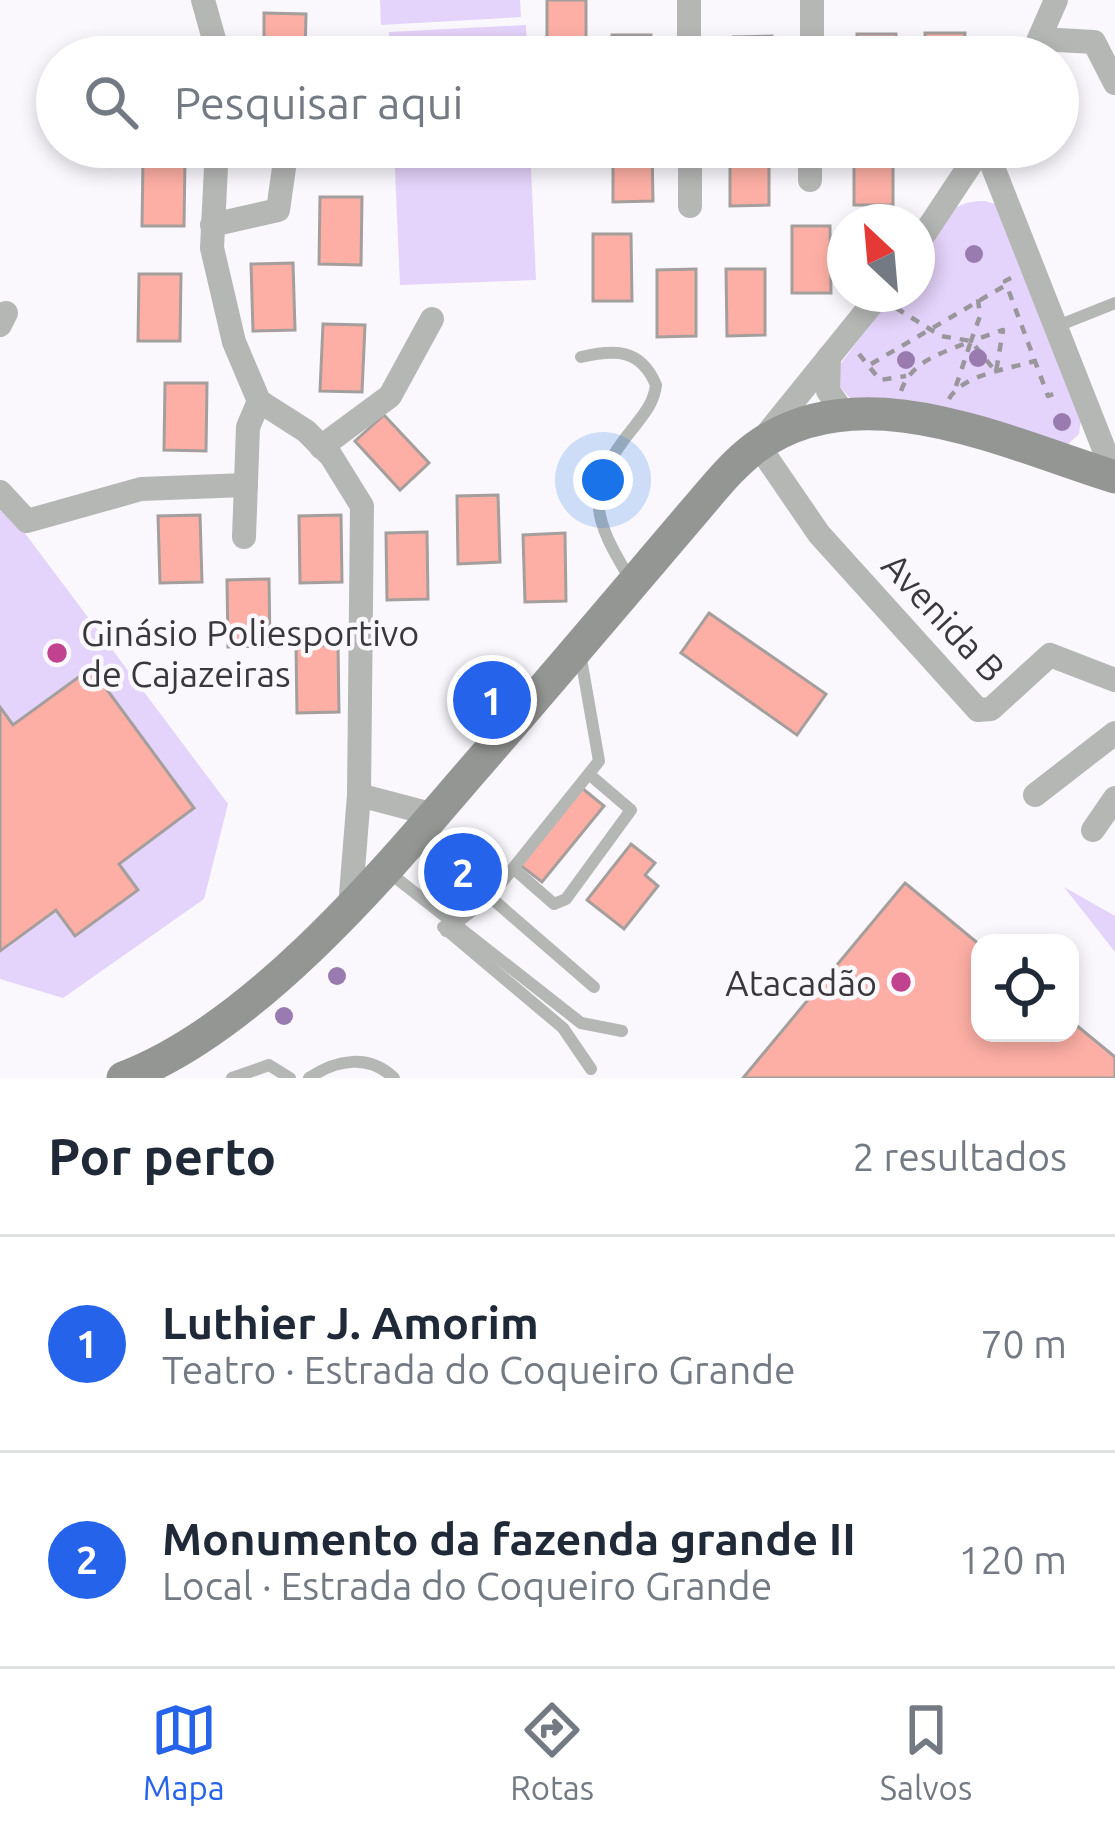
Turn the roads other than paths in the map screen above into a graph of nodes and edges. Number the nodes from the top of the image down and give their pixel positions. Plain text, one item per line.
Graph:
1 (203, 0) edge
2 (689, 0) edge
3 (812, 0) edge
4 (1056, 0) edge
5 (213, 36) edge
6 (689, 36) edge
7 (812, 36) edge
8 (1040, 36) edge
9 (1079, 43) edge
10 (1115, 83) edge
11 (216, 168) edge
12 (284, 168) edge
13 (690, 168) edge
14 (810, 168) edge
15 (970, 168) edge
16 (992, 168) edge
17 (810, 180) dead end
18 (690, 206) dead end
19 (935, 219) edge
20 (212, 225) junction
21 (1115, 303) edge
22 (878, 312) edge
23 (432, 319) dead end
24 (1055, 327) junction
25 (581, 357) dead end
26 (838, 358) junction
27 (259, 401) junction
28 (846, 416) junction
29 (758, 446) junction
30 (321, 447) junction
31 (1115, 477) edge
32 (246, 485) junction
33 (0, 493) edge
34 (244, 537) dead end
35 (633, 583) junction
36 (578, 647) junction
37 (1115, 680) edge
38 (1115, 733) edge
39 (590, 775) junction
40 (359, 794) junction
41 (1035, 795) dead end
42 (1115, 798) edge
43 (428, 822) junction
44 (1094, 830) dead end
45 (385, 869) junction
46 (514, 869) junction
47 (490, 897) junction
48 (350, 907) junction
49 (451, 927) junction
50 (594, 987) dead end
51 (622, 1031) dead end
52 (591, 1070) dead end
53 (314, 1076) edge
54 (123, 1078) edge
55 (232, 1078) edge
56 (290, 1078) edge
57 (394, 1078) edge

1 - 5 street
2 - 6 street
3 - 7 street
4 - 8 street
9 - 10 street
11 - 20 street
12 - 20 street
13 - 18 street
14 - 17 street
15 - 19 street
16 - 24 street
20 - 27 street
21 - 24 lane
22 - 26 street
23 - 30 street
24 - 31 street
25 - 35 lane
26 - 28 street
26 - 29 street
27 - 30 street
27 - 32 street
28 - 29 main road
28 - 31 main road
29 - 35 main road
29 - 37 street, Avenida B
30 - 40 street
32 - 33 street
32 - 34 street
35 - 36 main road
36 - 39 lane
36 - 43 main road
38 - 41 street
39 - 46 lane
39 - 46 lane
40 - 43 street
40 - 48 street
42 - 44 street
43 - 45 main road
45 - 48 main road
45 - 49 lane
46 - 47 lane
47 - 49 lane
47 - 50 lane
48 - 54 main road
49 - 51 lane
49 - 52 lane
53 - 57 lane
55 - 56 lane

